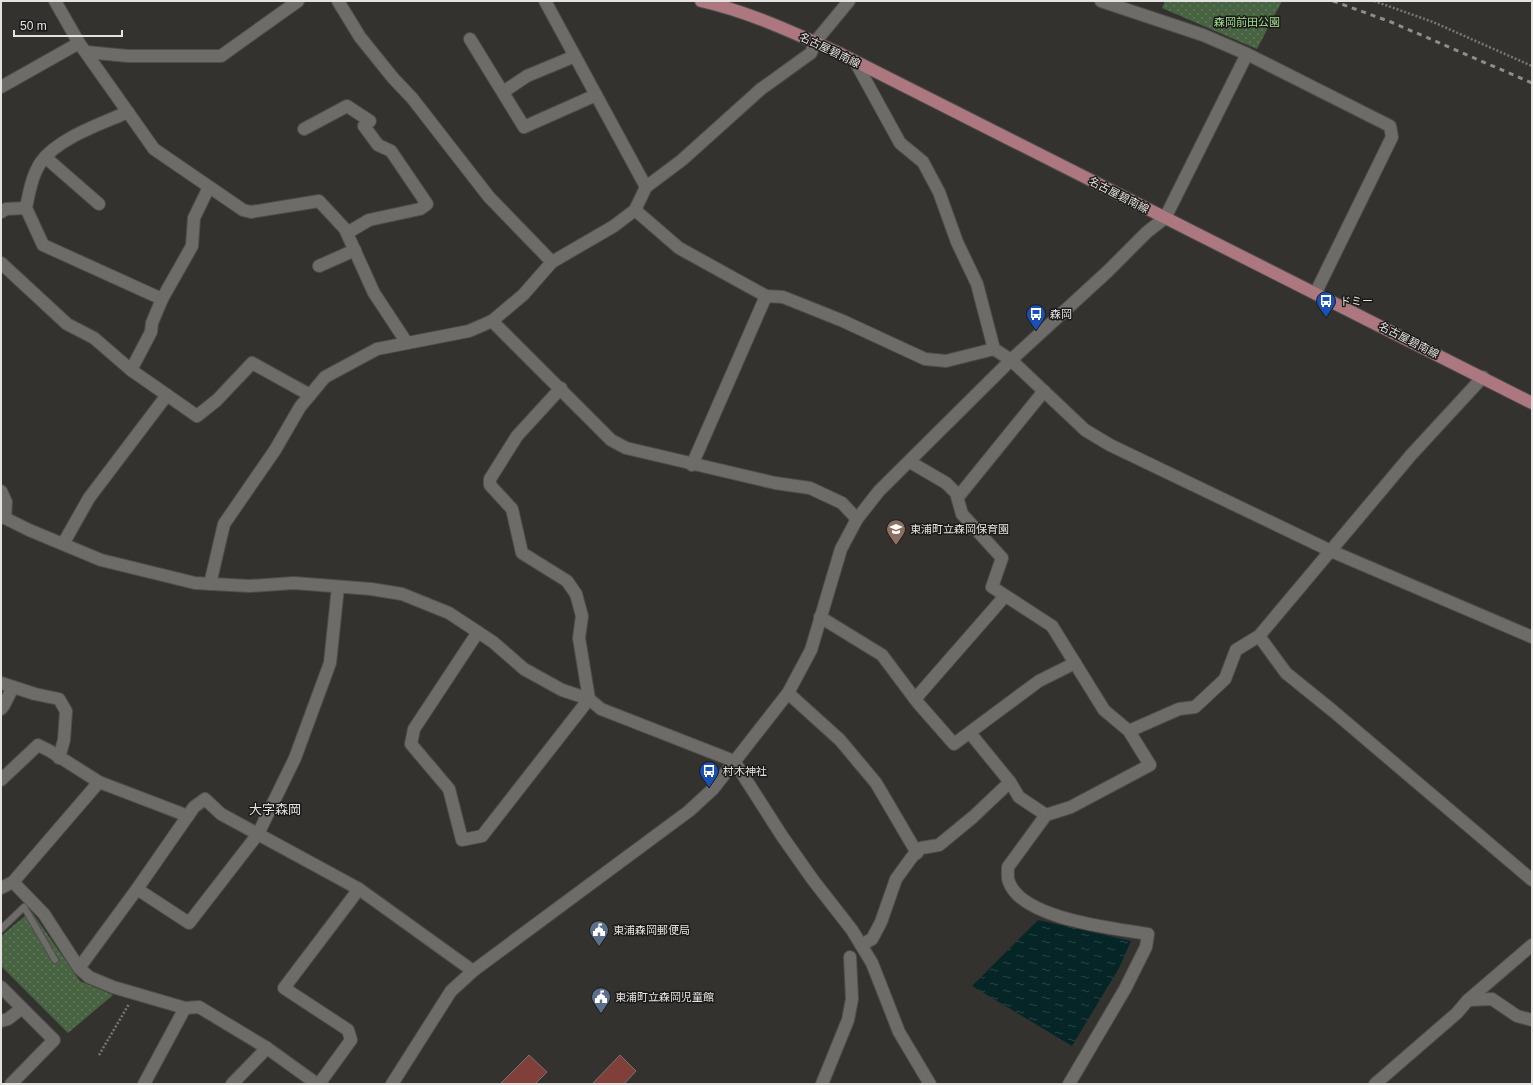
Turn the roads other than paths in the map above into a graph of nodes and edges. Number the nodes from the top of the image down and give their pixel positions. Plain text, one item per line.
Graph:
1 (55, 1) edge
2 (298, 1) edge
3 (338, 1) edge
4 (545, 1) edge
5 (701, 1) edge
6 (849, 1) edge
7 (1101, 1) edge
8 (470, 39) dead end
9 (815, 42) junction
10 (82, 48) junction
11 (1247, 54) junction
12 (575, 56) junction
13 (856, 63) junction
14 (1, 87) edge
15 (503, 92) junction
16 (596, 95) junction
17 (128, 112) junction
18 (304, 129) dead end
19 (45, 157) junction
20 (209, 186) junction
21 (646, 187) junction
22 (99, 204) dead end
23 (26, 208) junction
24 (635, 210) junction
25 (1, 212) edge
26 (1165, 218) junction
27 (347, 233) junction
28 (355, 250) junction
29 (552, 262) junction
30 (1, 263) edge
31 (319, 266) dead end
32 (1316, 292) junction
33 (766, 296) junction
34 (162, 299) junction
35 (492, 321) junction
36 (407, 343) junction
37 (994, 349) junction
38 (1011, 360) junction
39 (131, 370) junction
40 (1483, 377) junction
41 (560, 388) junction
42 (1044, 391) junction
43 (167, 395) junction
44 (310, 395) junction
45 (1532, 402) edge
46 (910, 462) junction
47 (692, 464) junction
48 (1, 490) edge
49 (958, 497) junction
50 (3, 517) edge
51 (857, 519) junction
52 (63, 544) junction
53 (1331, 551) junction
54 (210, 584) junction
55 (338, 587) junction
56 (1004, 596) junction
57 (820, 618) junction
58 (478, 632) junction
59 (1259, 636) junction
60 (1532, 637) edge
61 (1075, 663) junction
62 (1, 683) edge
63 (13, 687) junction
64 (788, 693) junction
65 (589, 699) junction
66 (915, 699) junction
67 (1, 709) edge
68 (1129, 731) junction
69 (970, 733) junction
70 (59, 758) junction
71 (734, 761) junction
72 (1, 780) edge
73 (99, 782) junction
74 (1010, 782) junction
75 (1046, 815) junction
76 (188, 816) junction
77 (258, 834) junction
78 (917, 853) junction
79 (1532, 880) edge
80 (13, 882) junction
81 (1, 888) edge
82 (137, 889) junction
83 (359, 889) junction
84 (1, 929) edge
85 (861, 945) junction
86 (1532, 945) edge
87 (850, 957) dead end
88 (55, 960) dead end
89 (79, 968) junction
90 (473, 971) junction
91 (1, 987) edge
92 (1468, 1000) junction
93 (185, 1008) junction
94 (22, 1009) junction
95 (1, 1020) edge
96 (1532, 1020) edge
97 (267, 1048) junction
98 (11, 1084) edge
99 (144, 1084) edge
100 (232, 1084) edge
101 (318, 1084) edge
102 (392, 1084) edge
103 (822, 1084) edge
104 (930, 1084) edge
105 (1068, 1084) edge
106 (1375, 1084) edge

1 - 10 street
2 - 10 street
3 - 29 street
4 - 12 street
5 - 9 main road, 名古屋碧南線
6 - 9 street
7 - 11 street
8 - 15 street
9 - 13 main road, 名古屋碧南線
9 - 21 street
10 - 14 street
10 - 17 street
11 - 26 street
11 - 32 street
12 - 15 street
12 - 16 street
13 - 26 main road, 名古屋碧南線
13 - 37 street
15 - 16 street
16 - 21 street
17 - 19 street
17 - 20 street
18 - 27 street
19 - 22 street
19 - 23 street
20 - 27 street
20 - 34 street
21 - 24 street
23 - 25 street
23 - 34 street
24 - 29 street
24 - 33 street
26 - 32 main road, 名古屋碧南線
26 - 38 street
27 - 28 street
28 - 31 street
28 - 36 street
29 - 35 street
30 - 39 street
32 - 40 main road, 名古屋碧南線
33 - 37 street
33 - 47 street
34 - 39 street
35 - 36 street
35 - 41 street
36 - 44 street
37 - 38 street
38 - 42 street
38 - 46 street
39 - 43 street
40 - 45 main road, 名古屋碧南線
40 - 53 street
41 - 47 street
41 - 65 street
42 - 49 street
42 - 53 street
43 - 44 street
43 - 52 street
44 - 54 street
46 - 49 street
46 - 51 street
47 - 51 street
48 - 50 street
49 - 56 street
50 - 52 street
51 - 57 street
52 - 54 street
53 - 59 street
53 - 60 street
54 - 55 street
55 - 58 street
55 - 77 street
56 - 61 street
56 - 66 street
57 - 64 street
57 - 66 street
58 - 65 street
58 - 65 street
59 - 68 street
59 - 79 street
61 - 68 street
61 - 69 street
62 - 63 street
63 - 67 street
63 - 70 street
64 - 71 street
64 - 78 street
65 - 71 street
66 - 69 street
68 - 75 street
69 - 74 street
70 - 72 street
70 - 73 street
71 - 85 street
71 - 90 street
73 - 76 street
73 - 80 street
74 - 75 street
74 - 78 street
75 - 105 street
76 - 77 street
76 - 82 street
77 - 82 street
77 - 83 street
78 - 85 street
80 - 81 street
80 - 89 street
82 - 89 street
83 - 90 street
83 - 101 street
84 - 88 lane
85 - 104 street
86 - 92 street
87 - 103 street
89 - 93 street
90 - 102 street
91 - 94 street
92 - 96 street
92 - 106 street
93 - 97 street
93 - 99 street
94 - 95 street
94 - 98 street
97 - 100 street
97 - 101 street

